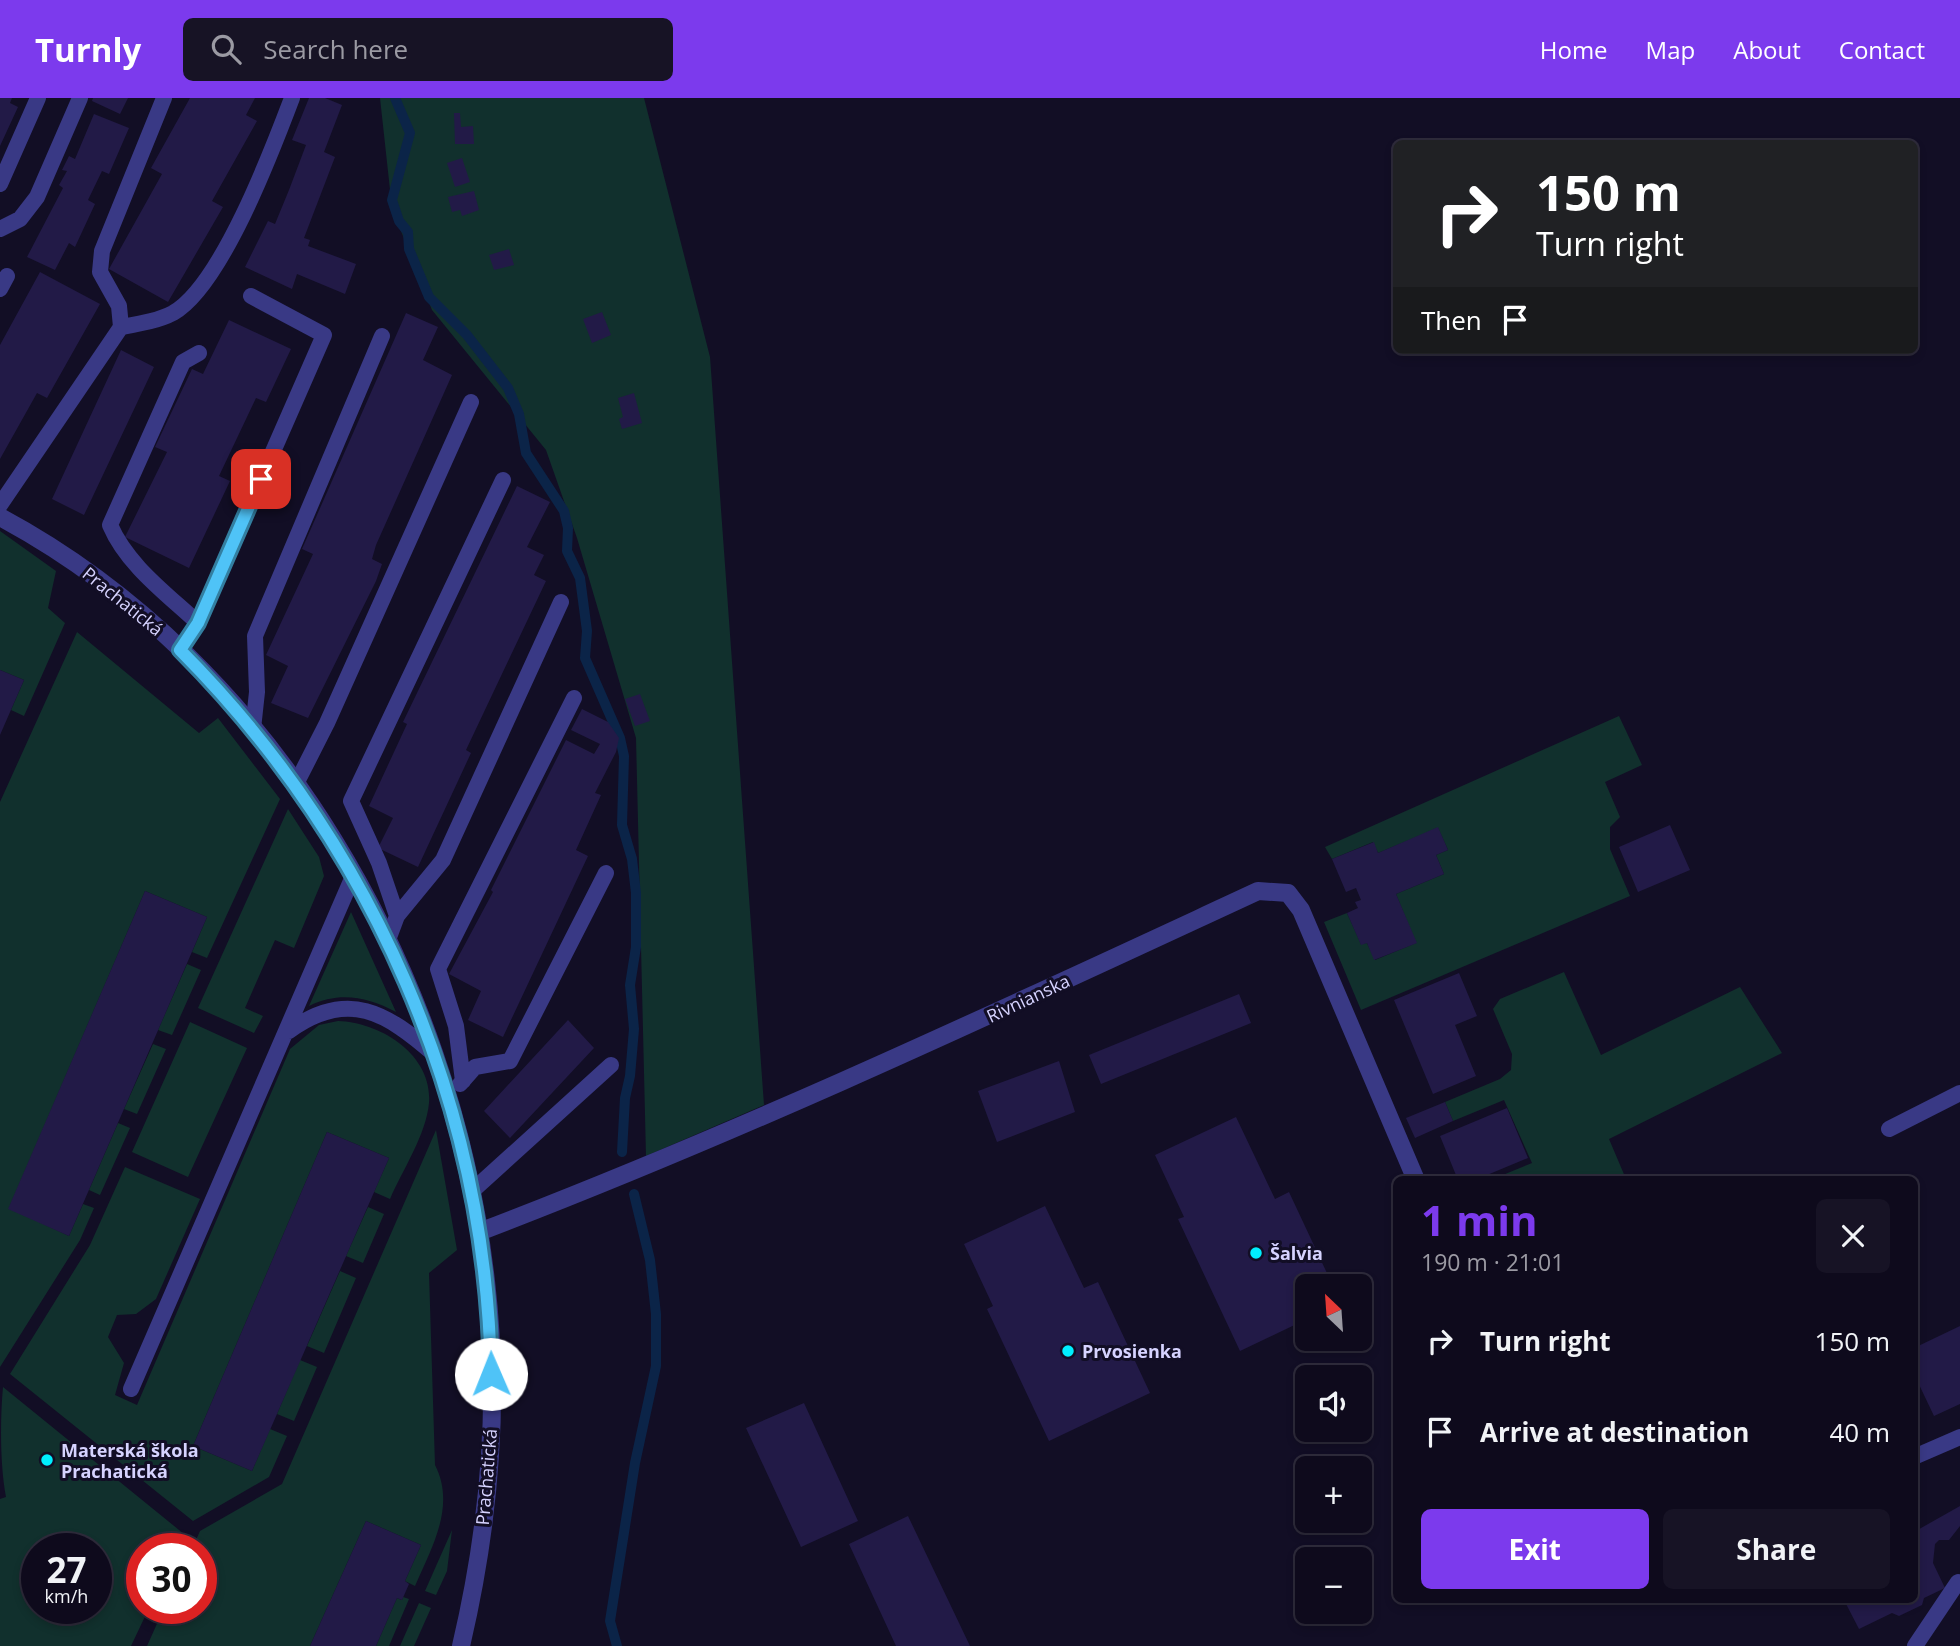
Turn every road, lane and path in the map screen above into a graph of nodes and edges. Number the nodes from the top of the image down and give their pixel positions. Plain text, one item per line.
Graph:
1 (38, 98) edge
2 (80, 98) edge
3 (164, 98) edge
4 (292, 98) edge
5 (0, 184) edge
6 (0, 229) edge
7 (251, 296) dead end
8 (121, 327) junction
9 (382, 336) dead end
10 (199, 353) dead end
11 (471, 402) dead end
12 (503, 480) dead end
13 (0, 505) edge
14 (0, 517) edge
15 (561, 602) dead end
16 (198, 623) junction
17 (180, 650) junction
18 (574, 698) dead end
19 (253, 729) junction
20 (296, 784) junction
21 (606, 873) dead end
22 (354, 874) junction
23 (397, 916) junction
24 (388, 940) junction
25 (288, 1032) junction
26 (435, 1055) junction
27 (611, 1065) dead end
28 (463, 1081) junction
29 (1960, 1093) edge
30 (449, 1096) junction
31 (1889, 1129) dead end
32 (1414, 1176) edge
33 (471, 1192) junction
34 (479, 1231) junction
35 (131, 1389) dead end
36 (1960, 1437) edge
37 (1918, 1455) edge
38 (1958, 1582) edge
39 (461, 1646) edge
40 (1914, 1646) edge

1 - 5 lane
2 - 6 lane
3 - 8 lane
4 - 8 lane
7 - 16 lane
8 - 13 lane
9 - 19 lane
10 - 16 lane
11 - 20 lane
12 - 23 lane
14 - 17 street, Prachatická
15 - 23 lane
16 - 17 lane
17 - 19 street, Prachatická
18 - 28 lane
19 - 20 street, Prachatická
20 - 22 street, Prachatická
21 - 28 lane
22 - 24 street, Prachatická
22 - 25 lane
23 - 24 lane
24 - 26 street, Prachatická
25 - 26 lane
25 - 35 lane
26 - 30 street, Prachatická
27 - 33 lane
28 - 30 lane
29 - 31 lane
30 - 33 street, Prachatická
32 - 34 street, Rivnianska
33 - 34 street, Prachatická
34 - 39 street, Prachatická
36 - 37 lane
38 - 40 lane

